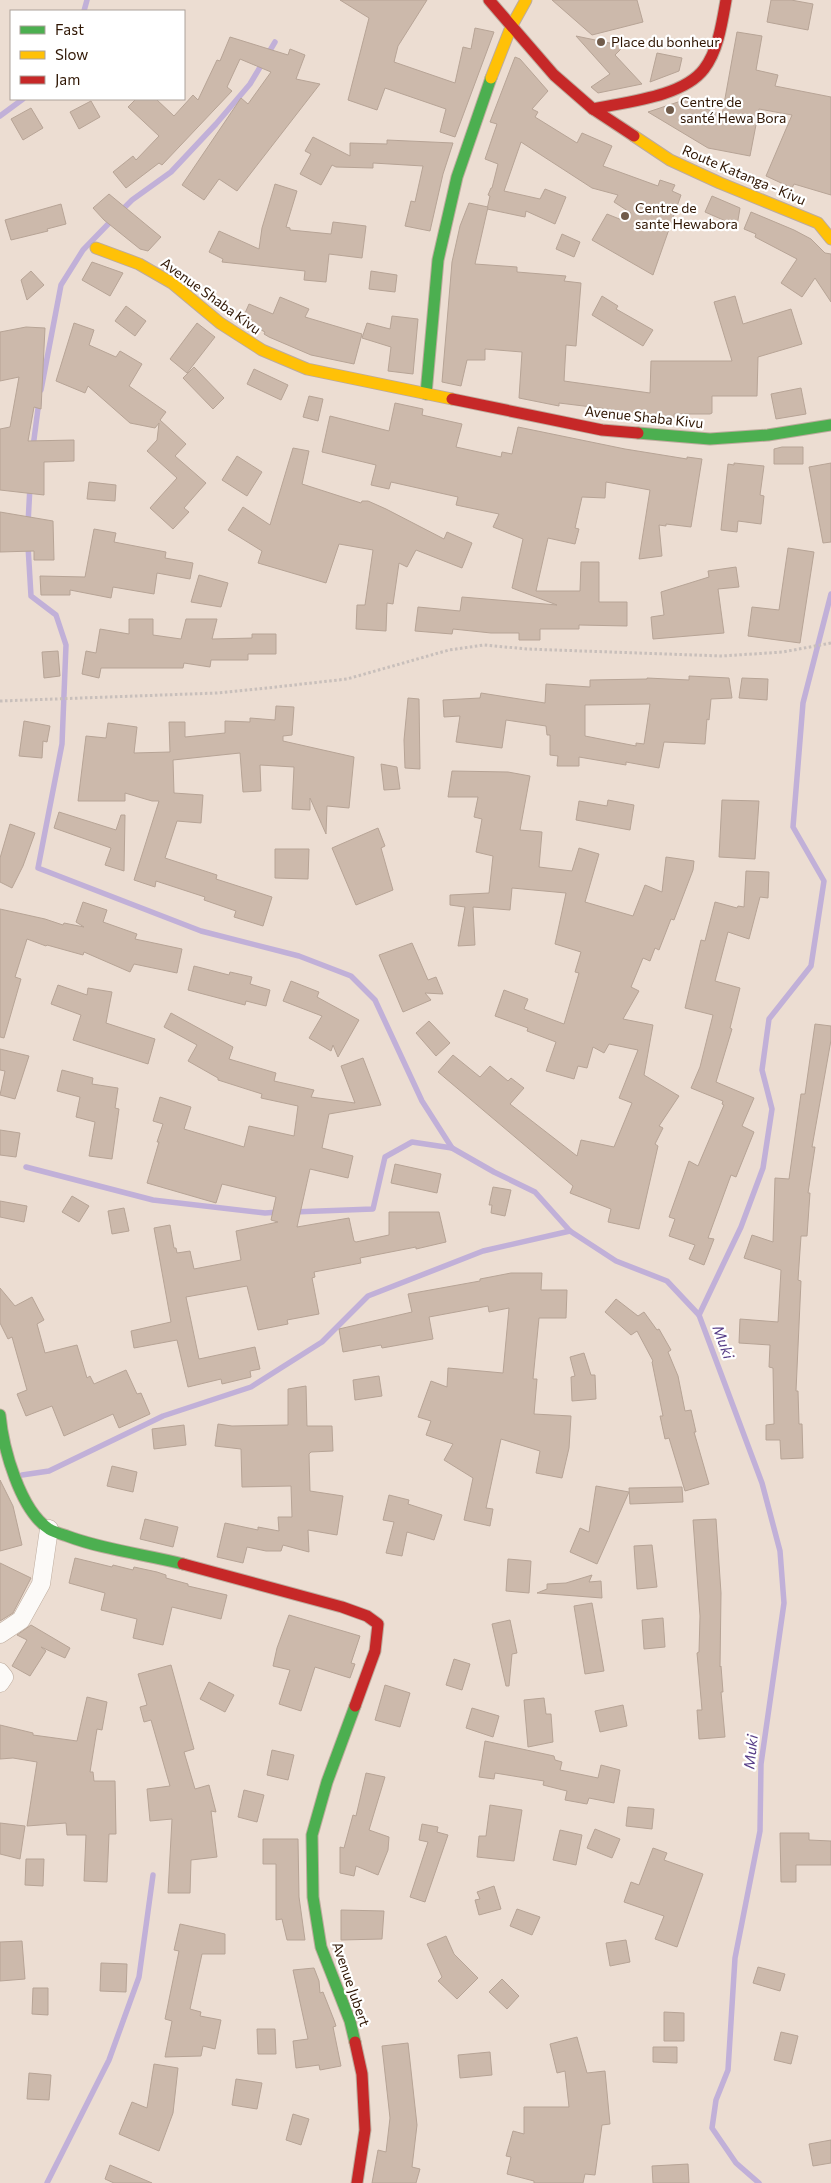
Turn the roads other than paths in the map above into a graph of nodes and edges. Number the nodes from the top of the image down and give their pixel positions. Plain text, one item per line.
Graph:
1 (489, 0) edge
2 (526, 0) edge
3 (726, 0) edge
4 (511, 27) junction
5 (593, 109) junction
6 (831, 239) edge
7 (96, 248) dead end
8 (426, 394) junction
9 (831, 425) edge
10 (0, 1423) edge
11 (49, 1529) junction
12 (0, 1634) edge
13 (0, 1672) edge
14 (0, 1683) edge
15 (357, 2183) edge

1 - 4 main road, Route Katanga - Kivu
2 - 4 main road
3 - 5 main road
4 - 5 main road, Route Katanga - Kivu
4 - 8 main road
5 - 6 main road, Route Katanga - Kivu
7 - 8 main road, Avenue Shaba Kivu
8 - 9 main road, Avenue Shaba Kivu
10 - 11 main road
11 - 12 street
11 - 15 main road, Avenue Jubert
13 - 14 street

